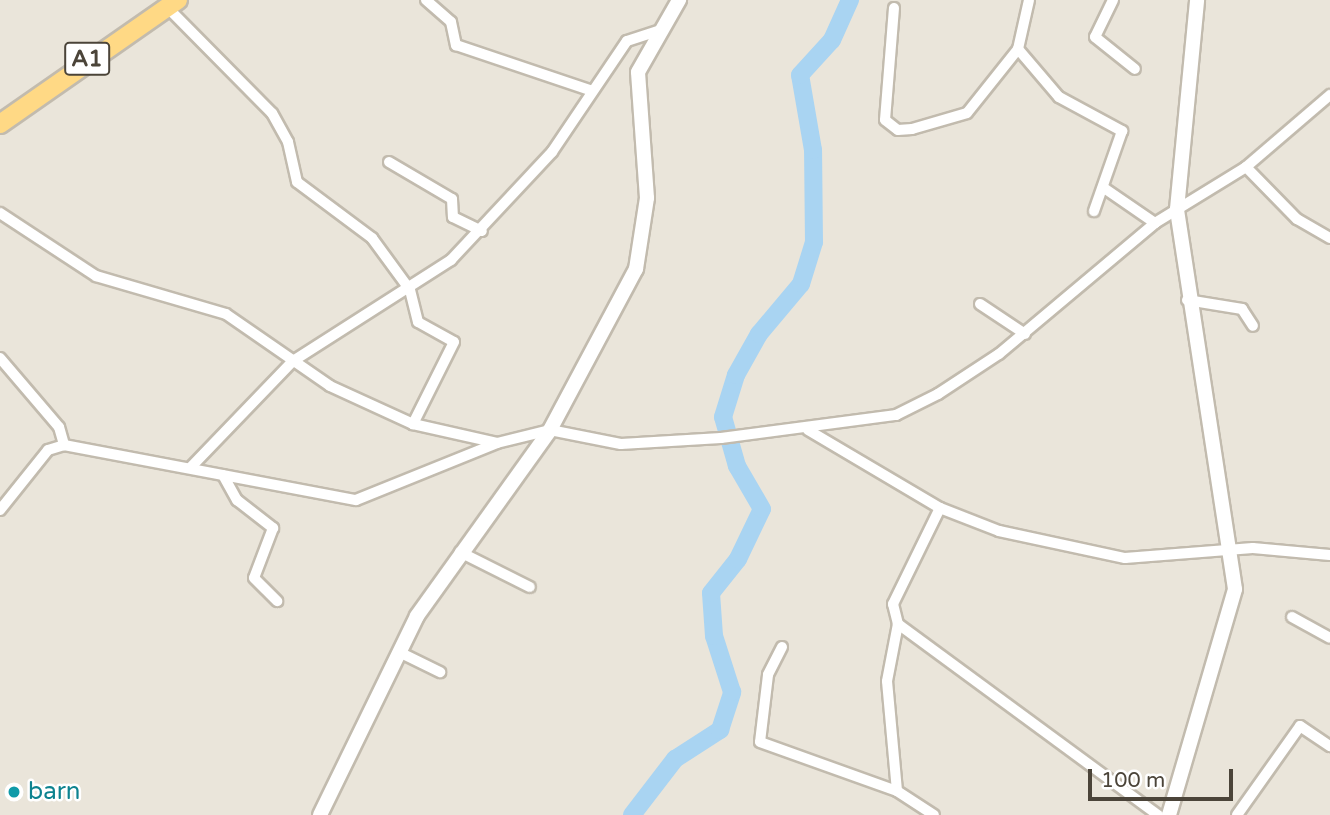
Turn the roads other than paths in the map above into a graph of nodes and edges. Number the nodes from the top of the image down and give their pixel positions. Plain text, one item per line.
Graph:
1 (426, 0) edge
2 (679, 0) edge
3 (1029, 0) edge
4 (1113, 0) edge
5 (1197, 0) edge
6 (167, 2) edge
7 (894, 8) dead end
8 (658, 31) junction
9 (1018, 49) junction
10 (1135, 69) dead end
11 (590, 90) junction
12 (1330, 95) edge
13 (0, 111) edge
14 (0, 124) edge
15 (390, 162) dead end
16 (1246, 167) junction
17 (1104, 188) junction
18 (1177, 209) junction
19 (1094, 211) dead end
20 (0, 213) edge
21 (1155, 223) junction
22 (482, 231) junction
23 (1330, 238) edge
24 (410, 290) junction
25 (1187, 300) junction
26 (980, 304) dead end
27 (1253, 326) dead end
28 (1024, 334) junction
29 (0, 358) edge
30 (293, 362) junction
31 (413, 424) junction
32 (550, 430) junction
33 (808, 430) junction
34 (497, 443) junction
35 (64, 445) junction
36 (191, 467) junction
37 (223, 475) junction
38 (940, 508) junction
39 (0, 510) edge
40 (1233, 551) junction
41 (460, 552) junction
42 (1330, 555) edge
43 (530, 587) dead end
44 (276, 601) dead end
45 (1292, 617) dead end
46 (898, 624) junction
47 (1330, 638) edge
48 (782, 647) dead end
49 (400, 652) junction
50 (440, 672) dead end
51 (1330, 746) edge
52 (897, 791) junction
53 (320, 815) edge
54 (934, 815) edge
55 (1158, 815) edge
56 (1170, 815) edge
57 (1237, 815) edge

1 - 11 street
2 - 8 street
3 - 9 street
4 - 10 street
5 - 18 street
6 - 13 highway, A1
6 - 14 highway, A1
6 - 24 street
7 - 9 street
8 - 11 street
8 - 32 street
9 - 17 street
11 - 22 street
12 - 16 street
15 - 22 street
16 - 18 street
16 - 23 street
17 - 19 street
17 - 21 street
18 - 21 street
18 - 25 street
20 - 30 street
21 - 28 street
22 - 24 street
24 - 30 street
24 - 31 street
25 - 27 street
25 - 40 street
26 - 28 street
28 - 33 street
29 - 35 street
30 - 31 street
30 - 36 street
31 - 34 street
32 - 33 street
32 - 34 street
32 - 41 street
33 - 38 street
34 - 37 street
35 - 36 street
35 - 39 street
36 - 37 street
37 - 44 street
38 - 40 street
38 - 46 street
40 - 42 street
40 - 56 street
41 - 43 street
41 - 49 street
45 - 47 street
46 - 52 street
46 - 55 street
48 - 52 street
49 - 50 street
49 - 53 street
51 - 57 street
52 - 54 street

